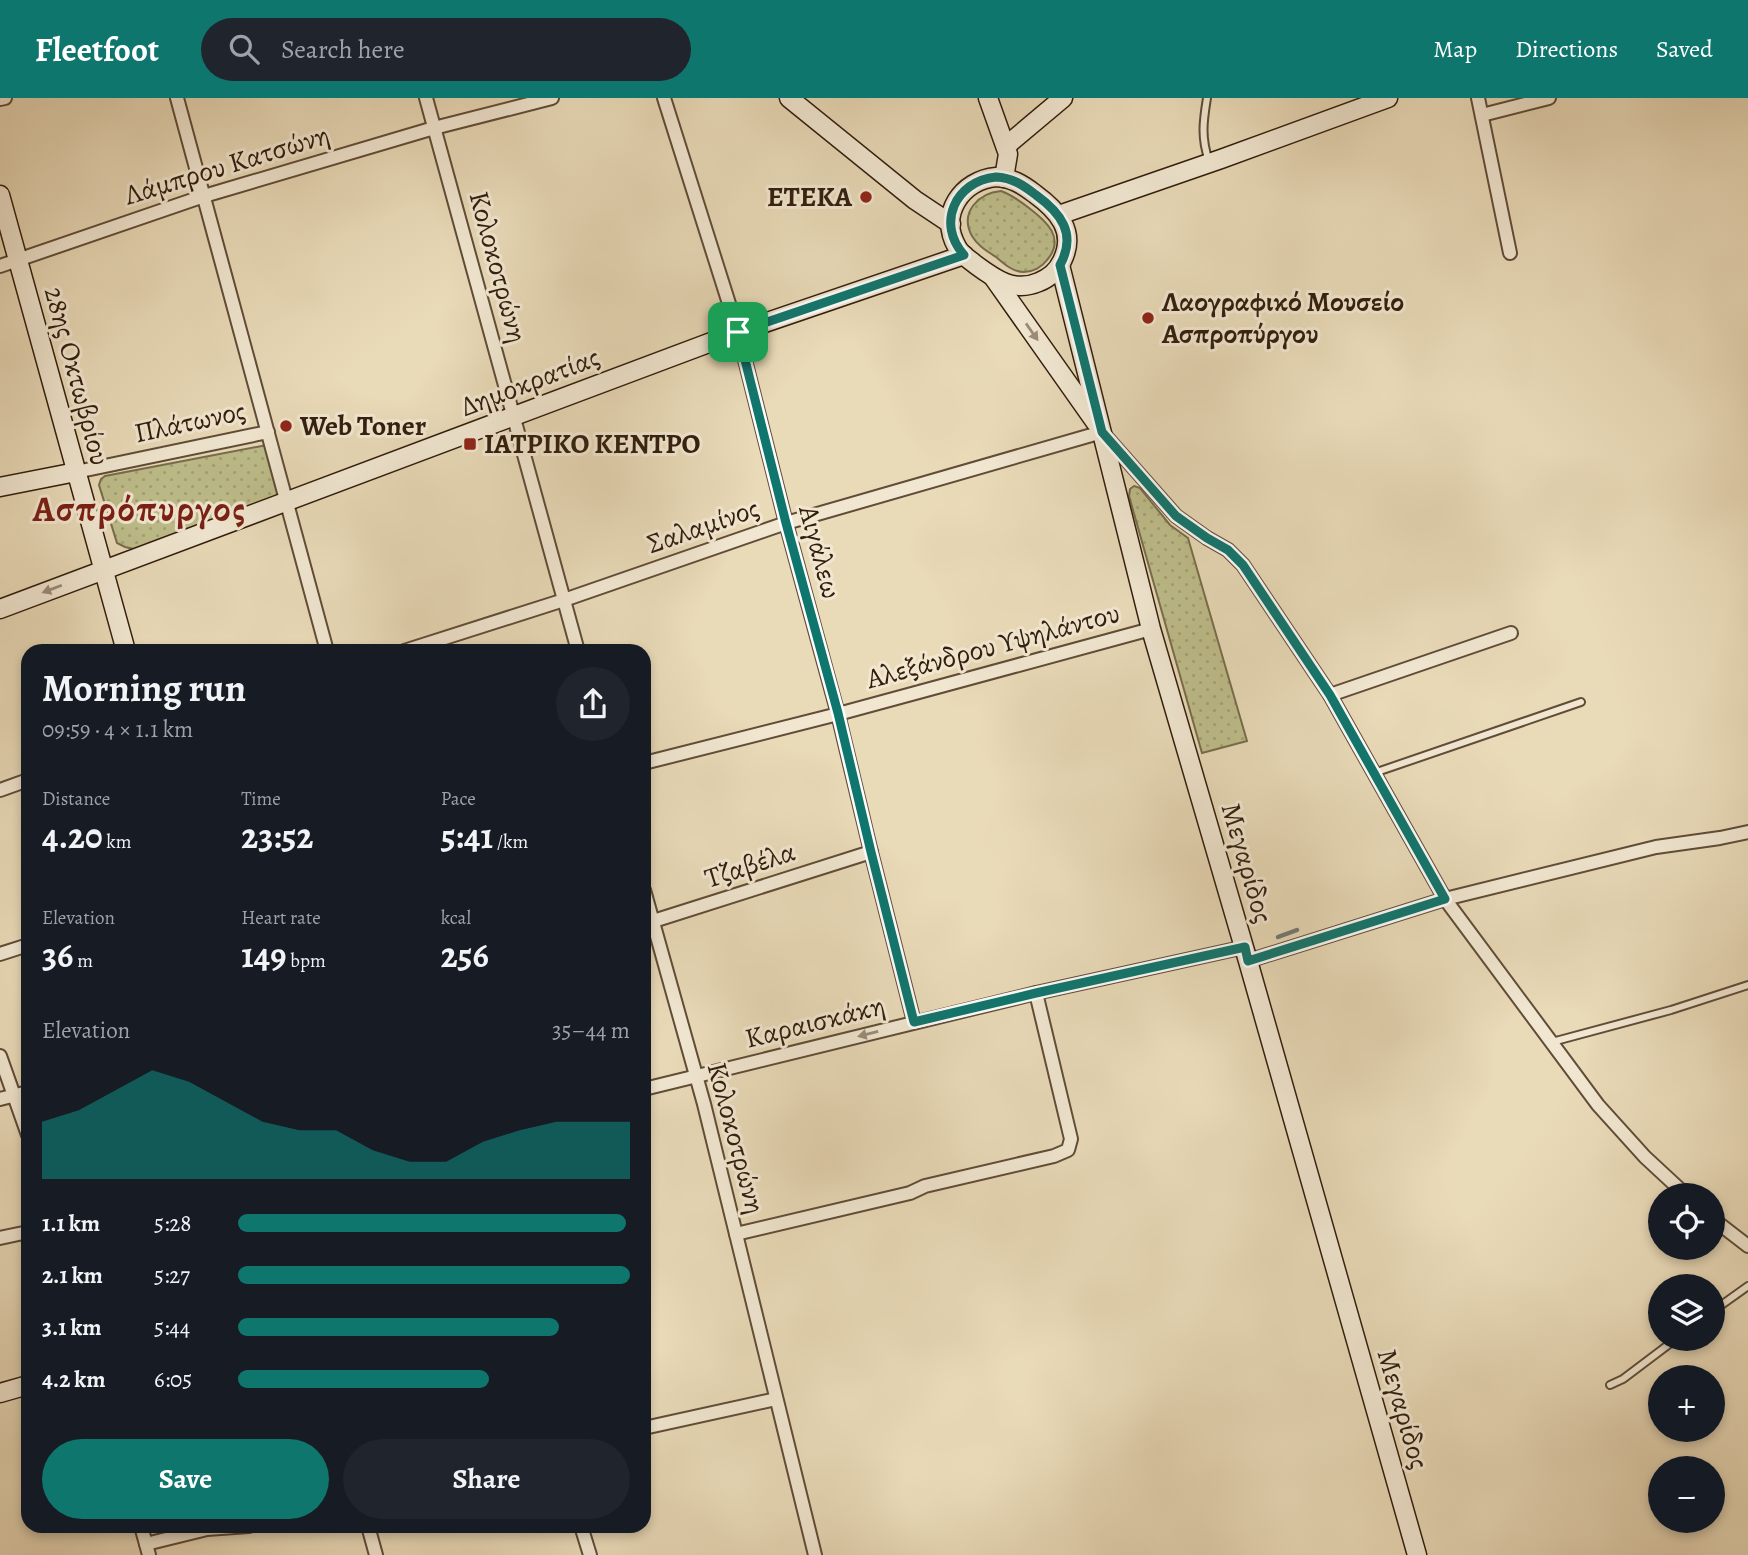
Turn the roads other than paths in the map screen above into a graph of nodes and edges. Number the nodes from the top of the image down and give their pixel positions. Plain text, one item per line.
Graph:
1 (177, 98) edge
2 (426, 98) edge
3 (552, 98) edge
4 (664, 98) edge
5 (789, 98) edge
6 (988, 98) edge
7 (1063, 98) edge
8 (1207, 98) edge
9 (1388, 98) edge
10 (1478, 98) edge
11 (1549, 98) edge
12 (1482, 116) junction
13 (434, 128) junction
14 (1006, 146) junction
15 (1210, 163) junction
16 (1004, 177) junction
17 (0, 195) edge
18 (204, 196) junction
19 (1059, 215) junction
20 (950, 224) junction
21 (1510, 253) dead end
22 (964, 255) junction
23 (18, 260) junction
24 (1060, 265) junction
25 (0, 266) edge
26 (992, 277) junction
27 (738, 332) junction
28 (513, 416) junction
29 (268, 432) junction
30 (1102, 432) junction
31 (76, 472) junction
32 (0, 487) edge
33 (286, 501) junction
34 (786, 523) junction
35 (103, 570) junction
36 (564, 600) junction
37 (0, 609) edge
38 (1152, 629) junction
39 (1511, 633) dead end
40 (124, 644) edge
41 (325, 644) edge
42 (426, 644) edge
43 (576, 644) edge
44 (1330, 695) junction
45 (1581, 702) dead end
46 (838, 713) junction
47 (651, 761) edge
48 (1374, 773) junction
49 (21, 782) edge
50 (0, 790) edge
51 (1748, 832) edge
52 (871, 852) junction
53 (1445, 899) junction
54 (651, 922) edge
55 (651, 933) edge
56 (21, 947) edge
57 (0, 954) edge
58 (1247, 954) junction
59 (1748, 985) edge
60 (1036, 993) junction
61 (914, 1022) junction
62 (1550, 1042) junction
63 (0, 1056) edge
64 (695, 1077) junction
65 (651, 1087) edge
66 (7, 1097) edge
67 (21, 1122) edge
68 (1673, 1183) edge
69 (1725, 1229) edge
70 (21, 1234) edge
71 (736, 1234) junction
72 (0, 1238) edge
73 (1748, 1247) edge
74 (1748, 1286) edge
75 (1725, 1302) edge
76 (1660, 1351) edge
77 (1610, 1385) dead end
78 (21, 1387) edge
79 (0, 1392) edge
80 (776, 1399) junction
81 (651, 1426) edge
82 (143, 1533) edge
83 (196, 1533) edge
84 (370, 1533) edge
85 (583, 1533) edge
86 (147, 1550) edge
87 (376, 1555) edge
88 (590, 1555) edge
89 (815, 1555) edge
90 (1417, 1555) edge

1 - 18 street
2 - 13 street, Κολοκοτρώνη
3 - 13 street, Λάμπρου Κατσώνη
4 - 27 street, Αιγάλεω
5 - 20 street
6 - 14 street
7 - 14 street
8 - 15 lane
9 - 15 street
10 - 12 street
11 - 12 street
12 - 21 street
13 - 18 street, Λάμπρου Κατσώνη
13 - 28 street, Κολοκοτρώνη
14 - 16 street
15 - 19 street
16 - 19 street
16 - 20 street
17 - 23 street, 28ης Οκτωβρίου
18 - 23 street, Λάμπρου Κατσώνη
18 - 29 street
19 - 24 street
20 - 22 street
22 - 26 street
22 - 27 street, Δημοκρατίας
23 - 25 street, Λάμπρου Κατσώνη
23 - 31 street, 28ης Οκτωβρίου
24 - 26 street
24 - 30 street, Μεγαρίδος
26 -> 30 street
27 - 28 street, Δημοκρατίας
27 - 34 street, Αιγάλεω
28 - 33 street, Δημοκρατίας
28 - 36 street, Κολοκοτρώνη
29 - 31 street, Πλάτωνος
29 - 33 street
30 - 34 street, Σαλαμίνος
30 - 38 street, Μεγαρίδος
30 - 44 street
31 - 32 street, Πλάτωνος
31 - 35 street, 28ης Οκτωβρίου
33 - 35 street, Δημοκρατίας
33 - 41 street
34 - 36 street, Σαλαμίνος
34 - 46 street, Αιγάλεω
35 -> 37 street, Δημοκρατίας
35 - 40 street, 28ης Οκτωβρίου
36 - 42 street, Σαλαμίνος
36 - 43 street, Κολοκοτρώνη
38 - 46 street, Αλεξάνδρου Υψηλάντου
38 - 58 street, Μεγαρίδος
39 - 44 street
44 - 48 street
45 - 48 lane
46 - 47 street, Αλεξάνδρου Υψηλάντου
46 - 52 street, Αιγάλεω
48 - 53 street
49 - 50 street
51 - 53 street, Καραισκάκη
52 - 54 street, Τζαβέλα
52 - 61 street, Αιγάλεω
53 - 58 street, Καραισκάκη
53 - 62 street
55 - 64 street, Κολοκοτρώνη
56 - 57 street
58 - 60 street, Καραισκάκη
58 - 90 street, Μεγαρίδος
59 - 62 lane
60 - 61 street, Καραισκάκη
60 - 71 street
61 -> 64 street, Καραισκάκη
62 - 68 street
63 - 66 street
64 - 65 street, Καραισκάκη
64 - 71 street, Κολοκοτρώνη
66 - 67 street
69 - 73 street
70 - 72 street
71 - 80 street, Κολοκοτρώνη
74 - 75 lane
76 - 77 lane
78 - 79 street
80 - 81 street
80 - 89 street, Κολοκοτρώνη
82 - 86 street
83 - 86 street
84 - 87 street
85 - 88 street

